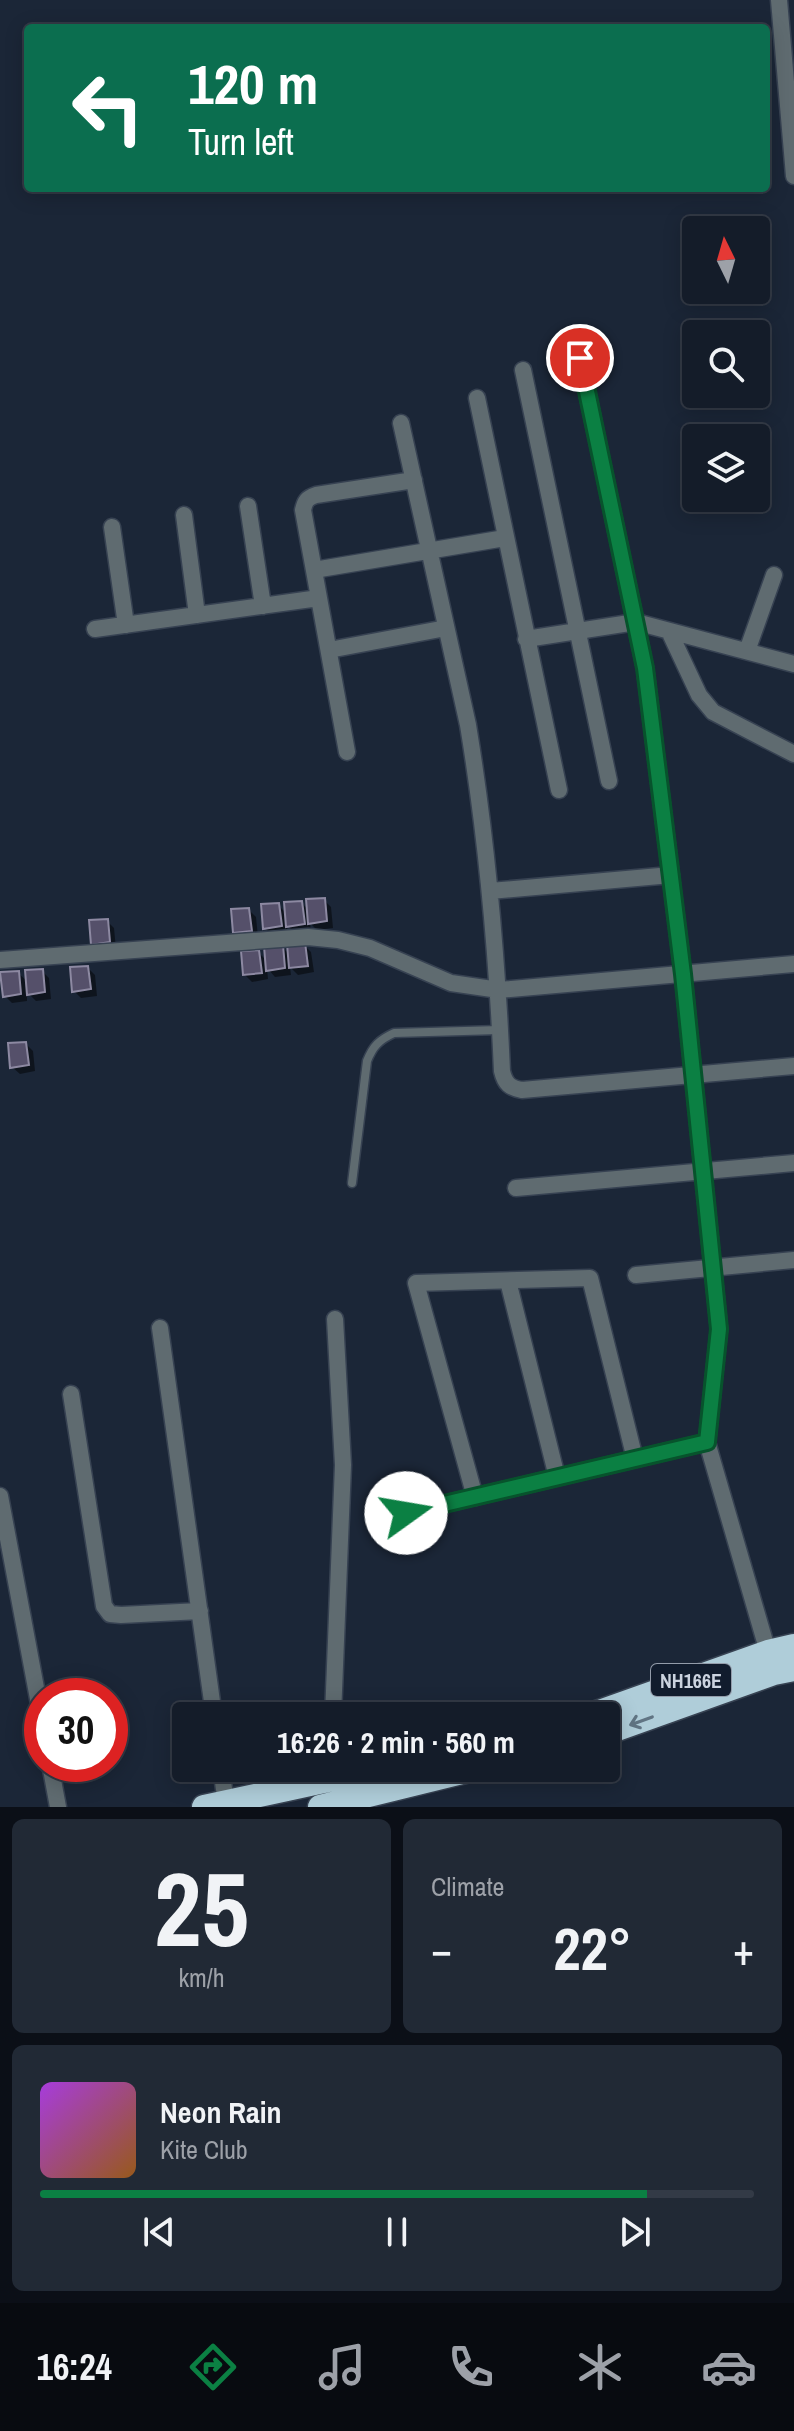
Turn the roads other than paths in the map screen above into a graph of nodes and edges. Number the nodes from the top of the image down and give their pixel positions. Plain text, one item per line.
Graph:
1 (779, 0) edge
2 (790, 88) edge
3 (794, 176) edge
4 (580, 358) dead end
5 (523, 370) dead end
6 (477, 398) dead end
7 (401, 423) dead end
8 (414, 480) junction
9 (248, 506) dead end
10 (184, 515) dead end
11 (112, 527) dead end
12 (505, 538) junction
13 (430, 551) junction
14 (314, 570) junction
15 (774, 575) dead end
16 (319, 598) junction
17 (263, 606) junction
18 (197, 615) junction
19 (636, 622) junction
20 (126, 625) junction
21 (446, 628) junction
22 (95, 629) dead end
23 (577, 631) junction
24 (669, 631) junction
25 (526, 639) junction
26 (329, 650) junction
27 (747, 651) junction
28 (794, 664) edge
29 (347, 752) dead end
30 (794, 754) edge
31 (609, 781) dead end
32 (559, 790) dead end
33 (671, 875) junction
34 (490, 891) junction
35 (0, 960) edge
36 (794, 964) edge
37 (683, 974) junction
38 (499, 990) junction
39 (500, 1030) junction
40 (794, 1066) edge
41 (693, 1075) junction
42 (794, 1163) edge
43 (703, 1171) junction
44 (352, 1183) dead end
45 (516, 1188) dead end
46 (794, 1260) edge
47 (713, 1268) junction
48 (636, 1275) dead end
49 (508, 1281) junction
50 (335, 1319) dead end
51 (160, 1328) dead end
52 (71, 1394) dead end
53 (707, 1442) junction
54 (635, 1459) junction
55 (557, 1477) junction
56 (0, 1496) edge
57 (475, 1497) junction
58 (406, 1513) dead end
59 (200, 1611) junction
60 (794, 1646) edge
61 (779, 1665) edge
62 (34, 1678) edge
63 (212, 1702) edge
64 (334, 1702) edge
65 (620, 1707) edge
66 (620, 1727) edge
67 (53, 1782) edge
68 (219, 1782) edge
69 (302, 1782) edge
70 (427, 1782) edge
71 (350, 1803) edge
72 (215, 1805) edge
73 (58, 1807) edge
74 (320, 1807) edge

1 - 2 street
2 - 3 street
4 - 19 street
5 - 23 street
6 - 12 street
7 - 8 street
8 - 13 street
8 - 14 street
9 - 17 street
10 - 18 street
11 - 20 street
12 - 13 street
12 - 25 street
13 - 14 street
13 - 21 street
14 - 16 street
15 - 27 street
16 - 17 street
16 - 26 street
17 - 18 street
18 - 20 street
19 - 23 street
19 - 24 street
19 - 33 street
20 - 22 street
21 - 26 street
21 - 34 street
23 - 25 street
23 - 31 street
24 - 27 street
24 - 30 street
25 - 32 street
26 - 29 street
27 - 28 street
33 - 34 street
33 - 37 street
34 - 38 street
35 - 38 street
36 - 37 street
37 - 38 street
37 - 41 street
38 - 39 street
39 - 41 street
39 - 44 lane
40 - 41 street
41 - 43 street
42 - 43 street
43 - 45 street
43 - 47 street
46 - 47 street
47 - 48 street
47 - 53 street
49 - 54 street
49 - 55 street
49 - 57 street
50 - 64 street
51 - 59 street
52 - 59 street
53 - 54 street
53 - 61 street
54 - 55 street
55 - 57 street
56 - 62 street
57 - 58 street
59 - 63 street
60 - 61 highway, NH166E
61 - 65 highway, NH166E
61 -> 66 highway, NH166E
67 - 73 street
68 - 72 street
69 - 72 highway
70 - 71 highway
71 - 74 highway

